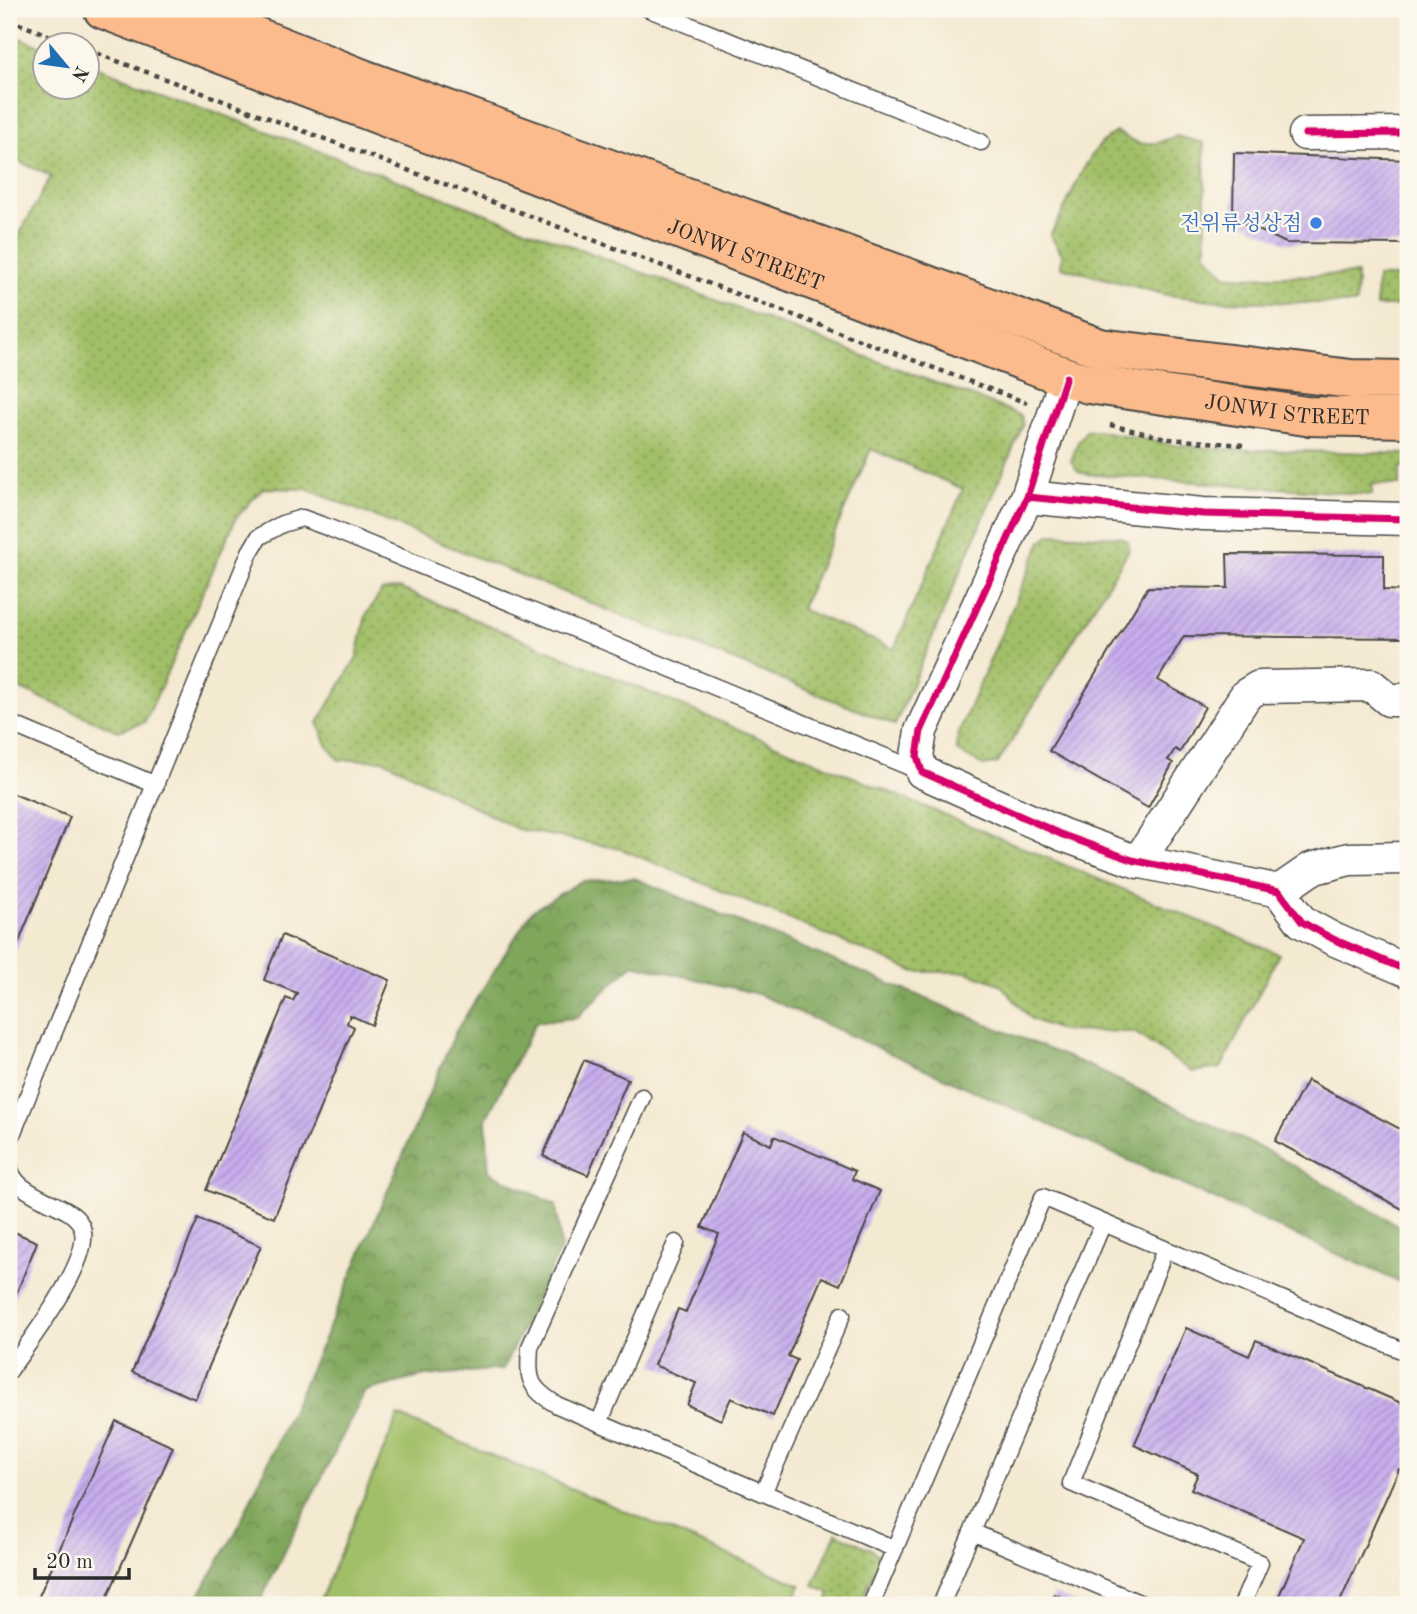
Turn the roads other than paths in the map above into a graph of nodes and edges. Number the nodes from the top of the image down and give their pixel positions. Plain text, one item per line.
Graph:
1 (103, 9) edge
2 (186, 9) edge
3 (649, 9) edge
4 (1305, 134) dead end
5 (1408, 134) edge
6 (981, 142) dead end
7 (1066, 377) junction
8 (1408, 380) edge
9 (1408, 418) edge
10 (1027, 497) junction
11 (1408, 519) edge
12 (1408, 700) edge
13 (9, 723) edge
14 (922, 772) junction
15 (156, 785) junction
16 (1408, 858) edge
17 (1138, 862) junction
18 (1279, 891) junction
19 (1408, 971) edge
20 (642, 1097) dead end
21 (9, 1142) edge
22 (9, 1165) edge
23 (1103, 1223) junction
24 (676, 1243) dead end
25 (1165, 1250) junction
26 (842, 1315) dead end
27 (1408, 1353) edge
28 (9, 1371) edge
29 (598, 1423) junction
30 (763, 1493) junction
31 (972, 1532) junction
32 (895, 1549) junction
33 (871, 1605) edge
34 (941, 1605) edge
35 (1143, 1605) edge
36 (1242, 1605) edge

1 - 7 main road, JONWI STREET
2 - 8 main road, JONWI STREET
3 - 6 lane
4 - 5 street
7 - 9 main road, JONWI STREET
7 - 10 street
10 - 11 street
10 - 14 street
12 - 17 street
13 - 15 lane
14 - 15 lane
14 - 17 street
15 - 21 lane
16 - 18 street
17 - 18 street
18 - 19 street
20 - 29 lane
22 - 28 lane
23 - 25 lane
23 - 31 lane
23 - 32 lane
24 - 29 lane
25 - 27 lane
25 - 36 lane
26 - 30 lane
29 - 30 lane
30 - 32 lane
31 - 34 lane
31 - 35 lane
32 - 33 lane

